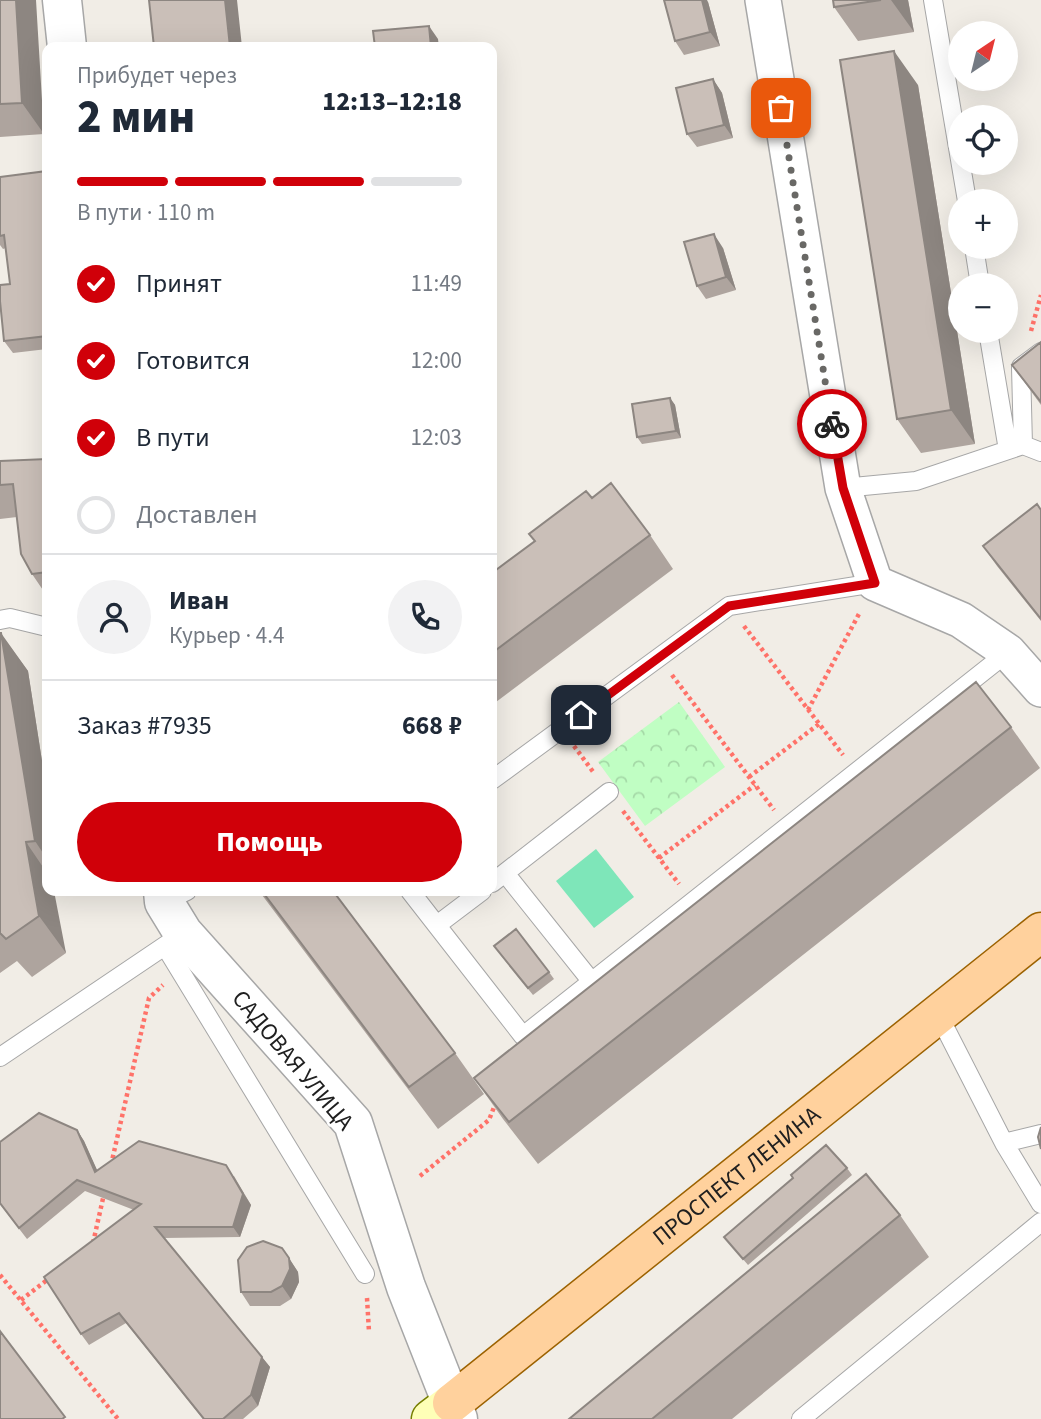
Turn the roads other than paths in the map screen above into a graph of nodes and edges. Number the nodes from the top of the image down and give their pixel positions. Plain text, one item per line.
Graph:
1 (62, 0) edge
2 (763, 0) edge
3 (933, 0) edge
4 (66, 42) edge
5 (965, 189) edge
6 (991, 343) edge
7 (1041, 352) edge
8 (1015, 448) junction
9 (1041, 452) edge
10 (843, 488) junction
11 (875, 583) junction
12 (0, 620) edge
13 (42, 626) edge
14 (1008, 652) junction
15 (1041, 689) edge
16 (497, 776) edge
17 (609, 792) road end
18 (499, 878) edge
19 (414, 896) edge
20 (475, 896) edge
21 (172, 912) edge
22 (437, 925) junction
23 (1041, 932) edge
24 (592, 982) junction
25 (938, 1014) junction
26 (0, 1058) edge
27 (1041, 1134) edge
28 (1004, 1143) junction
29 (1041, 1204) edge
30 (1041, 1222) edge
31 (365, 1274) dead end
32 (447, 1414) edge
33 (801, 1419) edge

1 - 4 street
2 - 10 street
3 - 5 lane
6 - 8 lane
7 - 8 lane
8 - 9 lane
8 - 10 lane
10 - 11 street
11 - 14 street
11 - 16 lane
12 - 13 lane
14 - 15 street
14 - 24 lane
17 - 18 lane
18 - 24 lane
19 - 22 lane
20 - 22 lane
21 - 26 lane
21 - 31 lane
21 - 32 street, САДОВАЯ УЛИЦА
22 - 24 lane
23 - 25 main road, ПРОСПЕКТ ЛЕНИНА
25 - 28 lane
25 - 32 main road, ПРОСПЕКТ ЛЕНИНА
27 - 28 lane
28 - 29 lane
30 - 33 lane

